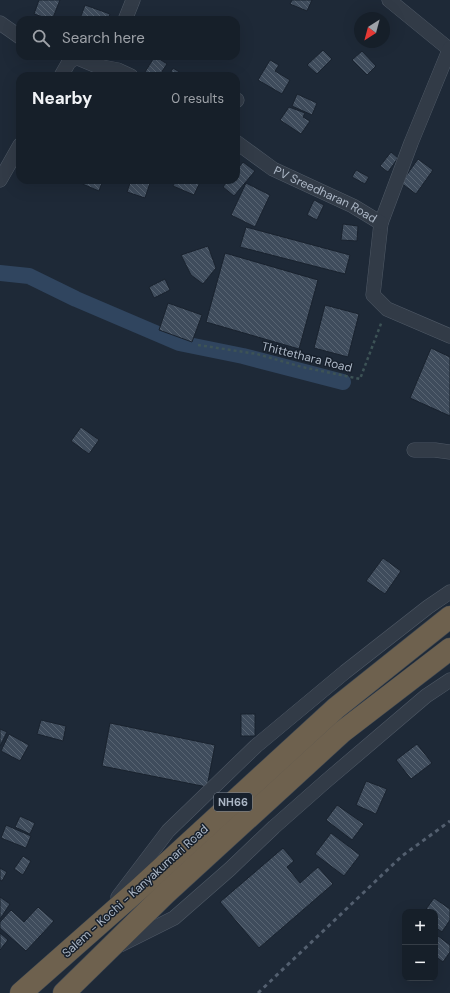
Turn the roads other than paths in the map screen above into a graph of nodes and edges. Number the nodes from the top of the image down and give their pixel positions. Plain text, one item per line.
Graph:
1 (133, 0) edge
2 (389, 0) edge
3 (127, 16) edge
4 (0, 22) edge
5 (16, 34) edge
6 (450, 49) edge
7 (71, 60) edge
8 (101, 61) edge
9 (63, 72) edge
10 (122, 72) edge
11 (240, 145) edge
12 (16, 152) edge
13 (0, 180) edge
14 (382, 223) junction
15 (450, 336) edge
16 (414, 450) dead end
17 (450, 452) edge
18 (450, 592) edge
19 (450, 617) edge
20 (450, 649) edge
21 (450, 680) edge
22 (97, 926) junction
23 (96, 960) junction
24 (21, 993) edge
25 (64, 993) edge

1 - 3 street
2 - 6 street
4 - 5 street
6 - 14 street
7 - 9 street
8 - 10 street
11 - 14 street, PV Sreedharan Road
12 - 13 street
14 - 15 street, PV Sreedharan Road
16 - 17 street
18 - 22 street
19 - 22 highway, Salem - Kochi - Kanyakumari Road / NH66
20 - 23 highway, Salem - Kochi - Kanyakumari Road / NH66
21 - 23 street
22 - 24 highway, Salem - Kochi - Kanyakumari Road / NH66
23 - 25 highway, Salem - Kochi - Kanyakumari Road / NH66

